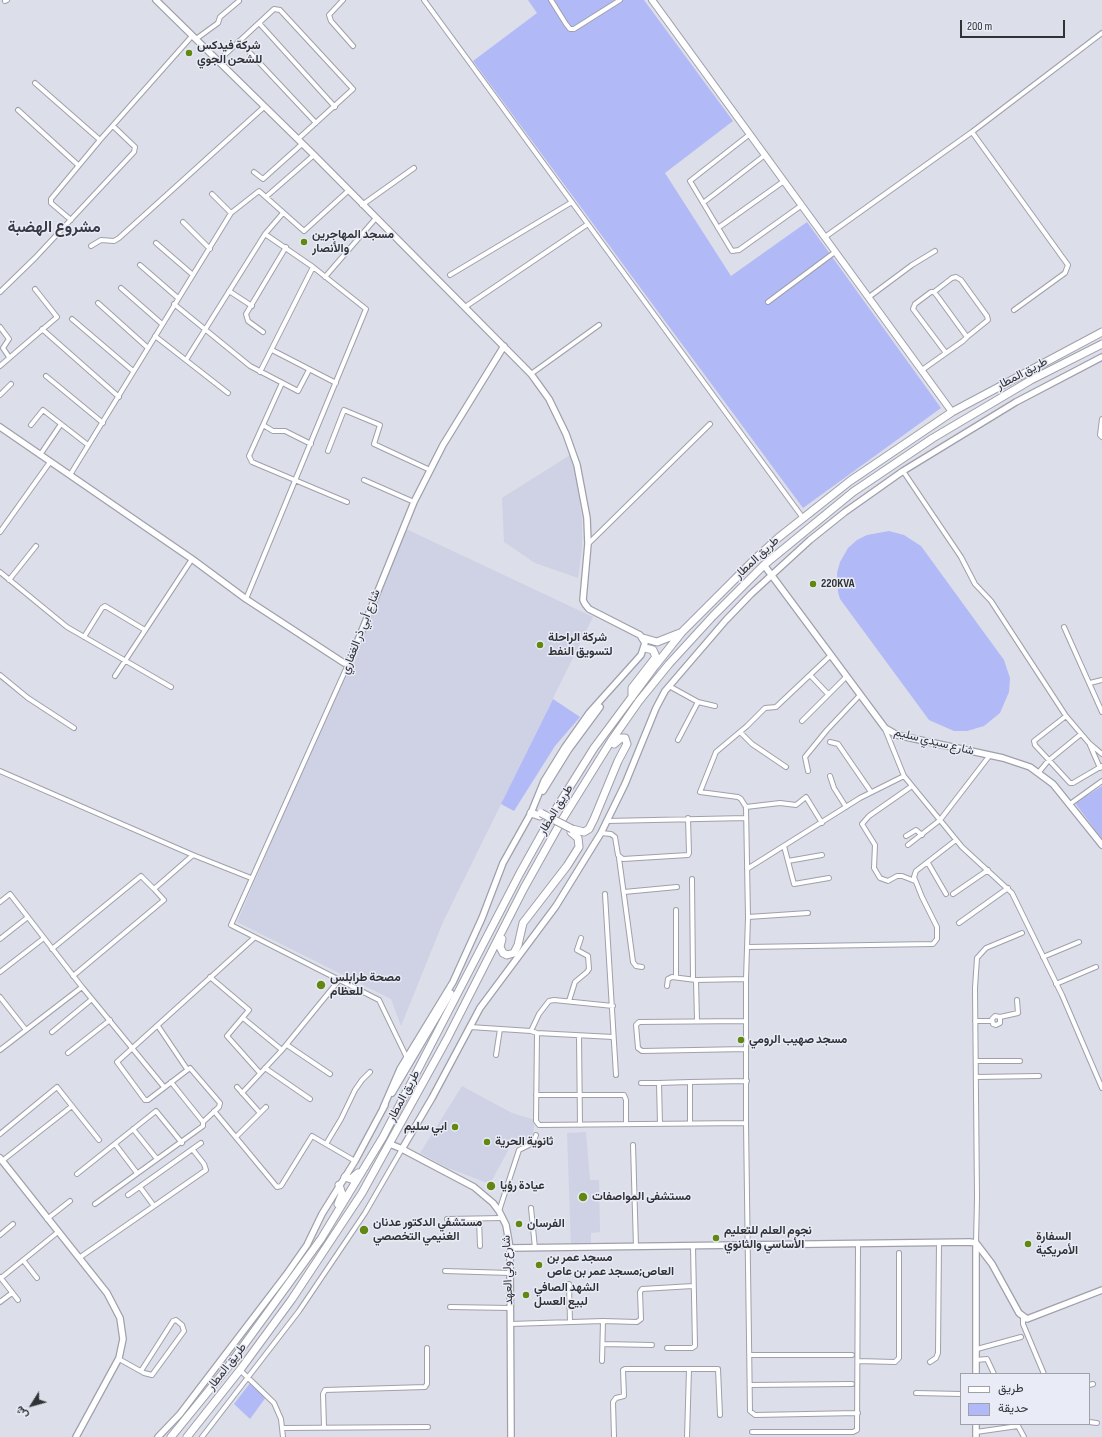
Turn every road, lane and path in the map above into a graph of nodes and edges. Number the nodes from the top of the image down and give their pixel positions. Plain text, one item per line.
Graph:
1 (156, 0) edge
2 (343, 0) edge
3 (424, 0) edge
4 (550, 0) edge
5 (620, 0) edge
6 (652, 0) edge
7 (238, 1) edge
8 (259, 24) junction
9 (1102, 34) edge
10 (194, 37) junction
11 (239, 41) junction
12 (353, 46) dead end
13 (218, 61) junction
14 (35, 82) dead end
15 (264, 107) junction
16 (335, 107) junction
17 (18, 110) dead end
18 (316, 123) junction
19 (114, 126) junction
20 (972, 132) junction
21 (750, 134) junction
22 (100, 140) junction
23 (300, 141) junction
24 (314, 155) junction
25 (765, 155) junction
26 (78, 165) junction
27 (414, 168) dead end
28 (254, 172) dead end
29 (784, 181) junction
30 (348, 191) junction
31 (212, 194) dead end
32 (267, 196) junction
33 (572, 202) junction
34 (703, 203) junction
35 (362, 205) junction
36 (802, 205) junction
37 (283, 213) junction
38 (231, 214) junction
39 (376, 218) junction
40 (71, 220) junction
41 (183, 222) dead end
42 (588, 224) junction
43 (718, 228) junction
44 (265, 234) junction
45 (825, 237) junction
46 (156, 243) dead end
47 (91, 246) dead end
48 (286, 246) junction
49 (210, 249) junction
50 (935, 251) dead end
51 (835, 252) junction
52 (140, 265) dead end
53 (313, 267) junction
54 (193, 275) junction
55 (450, 275) dead end
56 (325, 277) junction
57 (121, 288) dead end
58 (35, 289) dead end
59 (229, 291) junction
60 (0, 292) edge
61 (934, 292) junction
62 (868, 297) junction
63 (178, 298) junction
64 (768, 302) dead end
65 (98, 303) dead end
66 (174, 304) junction
67 (252, 306) junction
68 (465, 307) junction
69 (1014, 310) dead end
70 (72, 320) dead end
71 (162, 324) junction
72 (600, 325) dead end
73 (0, 327) edge
74 (42, 329) junction
75 (205, 330) junction
76 (263, 332) dead end
77 (1102, 332) edge
78 (155, 336) junction
79 (967, 337) junction
80 (1102, 344) edge
81 (504, 346) junction
82 (148, 348) junction
83 (272, 350) junction
84 (946, 354) junction
85 (9, 357) junction
86 (1102, 357) edge
87 (186, 360) junction
88 (0, 366) edge
89 (309, 370) junction
90 (922, 370) junction
91 (133, 371) junction
92 (260, 372) junction
93 (531, 374) junction
94 (46, 376) dead end
95 (282, 383) junction
96 (336, 383) junction
97 (11, 384) dead end
98 (228, 393) dead end
99 (0, 395) edge
100 (119, 397) junction
101 (952, 412) junction
102 (1102, 419) edge
103 (103, 423) junction
104 (61, 424) junction
105 (710, 424) dead end
106 (31, 425) dead end
107 (263, 425) junction
108 (1, 429) edge
109 (1102, 437) edge
110 (311, 444) junction
111 (88, 445) junction
112 (328, 451) dead end
113 (40, 455) junction
114 (50, 462) junction
115 (430, 470) junction
116 (903, 471) junction
117 (70, 475) junction
118 (364, 480) dead end
119 (296, 481) junction
120 (347, 502) dead end
121 (414, 502) junction
122 (803, 518) junction
123 (0, 532) edge
124 (588, 544) junction
125 (36, 546) dead end
126 (192, 559) junction
127 (764, 565) junction
128 (0, 572) edge
129 (771, 575) junction
130 (9, 580) junction
131 (246, 599) junction
132 (1064, 627) dead end
133 (145, 630) junction
134 (682, 632) junction
135 (84, 637) junction
136 (643, 638) junction
137 (644, 648) junction
138 (830, 656) junction
139 (124, 660) junction
140 (350, 660) junction
141 (0, 675) edge
142 (810, 675) junction
143 (115, 676) dead end
144 (846, 677) junction
145 (1102, 680) edge
146 (1090, 683) junction
147 (669, 686) junction
148 (171, 687) dead end
149 (828, 694) junction
150 (860, 696) junction
151 (632, 697) junction
152 (698, 702) junction
153 (715, 706) dead end
154 (1102, 712) edge
155 (1066, 716) junction
156 (802, 721) dead end
157 (74, 728) dead end
158 (885, 728) junction
159 (740, 732) junction
160 (1081, 734) junction
161 (678, 740) dead end
162 (830, 742) dead end
163 (1089, 743) junction
164 (1102, 754) edge
165 (990, 755) junction
166 (1048, 761) junction
167 (786, 767) dead end
168 (1101, 767) edge
169 (0, 771) edge
170 (808, 771) dead end
171 (1039, 772) junction
172 (830, 776) dead end
173 (904, 776) junction
174 (1102, 782) edge
175 (912, 786) junction
176 (871, 792) junction
177 (578, 793) junction
178 (1070, 804) junction
179 (534, 806) junction
180 (746, 807) junction
181 (846, 807) junction
182 (688, 818) junction
183 (746, 818) junction
184 (940, 820) junction
185 (607, 821) junction
186 (822, 823) junction
187 (571, 831) junction
188 (601, 833) junction
189 (922, 835) junction
190 (906, 836) dead end
191 (956, 840) junction
192 (908, 845) dead end
193 (1102, 845) edge
194 (784, 846) junction
195 (194, 854) junction
196 (822, 855) dead end
197 (620, 858) junction
198 (788, 861) junction
199 (928, 863) junction
200 (747, 869) junction
201 (988, 870) junction
202 (251, 878) junction
203 (829, 878) dead end
204 (692, 879) dead end
205 (915, 881) junction
206 (677, 887) dead end
207 (154, 888) junction
208 (1008, 888) junction
209 (624, 892) junction
210 (606, 894) dead end
211 (946, 894) dead end
212 (953, 894) dead end
213 (0, 902) edge
214 (676, 910) dead end
215 (808, 913) dead end
216 (28, 917) junction
217 (748, 917) junction
218 (959, 923) dead end
219 (504, 931) junction
220 (1022, 933) dead end
221 (44, 938) junction
222 (254, 938) junction
223 (581, 938) dead end
224 (0, 939) edge
225 (1079, 942) dead end
226 (520, 947) junction
227 (747, 947) junction
228 (52, 949) junction
229 (1043, 957) junction
230 (642, 967) dead end
231 (1096, 967) dead end
232 (0, 972) edge
233 (73, 976) junction
234 (210, 977) junction
235 (676, 977) junction
236 (340, 979) junction
237 (694, 979) junction
238 (746, 979) junction
239 (1056, 984) junction
240 (667, 986) dead end
241 (82, 987) junction
242 (0, 997) edge
243 (92, 999) junction
244 (1017, 1000) dead end
245 (569, 1002) junction
246 (613, 1006) junction
247 (1000, 1017) junction
248 (244, 1018) junction
249 (110, 1020) junction
250 (696, 1021) junction
251 (975, 1021) junction
252 (992, 1021) junction
253 (746, 1022) junction
254 (158, 1026) junction
255 (470, 1027) junction
256 (500, 1029) junction
257 (26, 1030) junction
258 (531, 1031) junction
259 (52, 1032) dead end
260 (537, 1033) junction
261 (579, 1036) junction
262 (613, 1037) junction
263 (287, 1045) junction
264 (133, 1048) junction
265 (746, 1049) junction
266 (0, 1050) edge
267 (282, 1050) junction
268 (68, 1053) dead end
269 (496, 1055) dead end
270 (408, 1060) junction
271 (976, 1061) junction
272 (1020, 1061) dead end
273 (265, 1068) junction
274 (187, 1069) junction
275 (370, 1072) dead end
276 (260, 1073) junction
277 (330, 1074) dead end
278 (616, 1075) dead end
279 (1039, 1076) dead end
280 (976, 1077) junction
281 (746, 1081) junction
282 (171, 1082) junction
283 (690, 1082) junction
284 (640, 1083) dead end
285 (659, 1083) junction
286 (164, 1087) junction
287 (237, 1087) dead end
288 (1102, 1088) edge
289 (242, 1093) junction
290 (536, 1095) junction
291 (579, 1096) junction
292 (310, 1100) dead end
293 (72, 1106) junction
294 (266, 1107) dead end
295 (214, 1111) junction
296 (260, 1113) junction
297 (203, 1122) junction
298 (690, 1123) junction
299 (746, 1123) junction
300 (626, 1124) junction
301 (660, 1124) junction
302 (580, 1125) junction
303 (133, 1129) junction
304 (0, 1134) edge
305 (536, 1135) dead end
306 (236, 1137) junction
307 (99, 1140) dead end
308 (182, 1142) junction
309 (201, 1143) dead end
310 (115, 1144) junction
311 (326, 1144) junction
312 (390, 1144) junction
313 (633, 1145) dead end
314 (402, 1149) junction
315 (193, 1150) junction
316 (157, 1159) junction
317 (1, 1160) edge
318 (354, 1162) junction
319 (366, 1164) junction
320 (137, 1173) junction
321 (77, 1174) dead end
322 (345, 1177) junction
323 (339, 1185) junction
324 (140, 1187) junction
325 (128, 1195) dead end
326 (70, 1201) dead end
327 (95, 1204) dead end
328 (154, 1206) junction
329 (531, 1208) dead end
330 (500, 1211) junction
331 (503, 1218) junction
332 (47, 1219) junction
333 (447, 1219) dead end
334 (479, 1219) junction
335 (13, 1224) dead end
336 (327, 1229) junction
337 (58, 1232) junction
338 (0, 1235) edge
339 (939, 1242) junction
340 (858, 1243) junction
341 (976, 1243) junction
342 (748, 1245) junction
343 (480, 1246) dead end
344 (636, 1247) junction
345 (693, 1247) junction
346 (510, 1248) junction
347 (535, 1248) junction
348 (899, 1253) dead end
349 (79, 1258) junction
350 (23, 1260) junction
351 (444, 1271) dead end
352 (510, 1272) junction
353 (0, 1277) edge
354 (37, 1278) dead end
355 (569, 1284) dead end
356 (693, 1286) junction
357 (1102, 1290) edge
358 (12, 1293) junction
359 (18, 1300) dead end
360 (0, 1302) edge
361 (450, 1307) dead end
362 (510, 1308) junction
363 (1023, 1318) junction
364 (603, 1321) junction
365 (570, 1322) junction
366 (510, 1324) junction
367 (1021, 1337) dead end
368 (603, 1344) junction
369 (652, 1345) dead end
370 (427, 1348) dead end
371 (667, 1348) dead end
372 (977, 1349) junction
373 (750, 1355) junction
374 (852, 1355) dead end
375 (119, 1360) junction
376 (976, 1360) junction
377 (602, 1361) dead end
378 (858, 1361) junction
379 (930, 1362) dead end
380 (689, 1369) junction
381 (240, 1370) junction
382 (141, 1371) junction
383 (976, 1373) edge
384 (994, 1373) edge
385 (1044, 1373) edge
386 (248, 1378) junction
387 (852, 1384) dead end
388 (750, 1385) junction
389 (916, 1393) dead end
390 (960, 1394) edge
391 (858, 1413) junction
392 (720, 1415) dead end
393 (1090, 1422) edge
394 (1097, 1423) dead end
395 (1017, 1425) edge
396 (324, 1427) junction
397 (428, 1427) dead end
398 (283, 1428) junction
399 (752, 1432) dead end
400 (976, 1434) edge
401 (773, 1435) edge
402 (204, 1436) edge
403 (76, 1437) edge
404 (158, 1437) edge
405 (171, 1437) edge
406 (186, 1437) edge
407 (283, 1437) edge
408 (511, 1437) edge
409 (614, 1437) edge
410 (688, 1437) edge
411 (1024, 1437) edge

1 - 10 street
2 - 12 street
3 - 33 street
4 - 5 street
6 - 21 main road
7 - 10 street
8 - 11 street
8 - 16 street
8 - 16 street
9 - 20 street
10 - 13 street
10 - 19 street
11 - 13 street
11 - 18 street
13 - 15 street
14 - 22 street
15 - 23 street
15 - 47 street
16 - 18 street
17 - 26 street
18 - 23 street
19 - 22 street
19 - 40 street
20 - 45 street
20 - 69 street
21 - 25 main road
21 - 34 street
22 - 26 street
23 - 24 street
23 - 28 street
24 - 30 street
24 - 32 street
25 - 29 main road
25 - 34 street
26 - 40 street
27 - 35 street
29 - 36 main road
29 - 43 street
30 - 35 street
30 - 37 street
31 - 38 street
32 - 37 street
32 - 38 street
33 - 42 street
33 - 55 street
34 - 43 street
35 - 39 street
36 - 43 street
36 - 45 main road
37 - 44 street
38 - 49 street
39 - 56 street
39 - 68 street
40 - 60 street
41 - 49 street
42 - 68 street
42 - 122 street
44 - 48 street
44 - 59 street
45 - 51 main road
46 - 54 street
48 - 53 street
48 - 67 street
49 - 54 street
50 - 62 street
51 - 62 main road
51 - 64 street
52 - 63 street
53 - 56 street
53 - 83 street
54 - 63 street
56 - 96 street
57 - 71 street
58 - 74 street
59 - 67 street
59 - 75 street
61 - 79 street
61 - 79 street
61 - 84 street
62 - 90 main road
63 - 66 street
65 - 82 street
66 - 71 street
66 - 75 street
67 - 76 street
68 - 81 street
70 - 91 street
71 - 78 street
72 - 93 street
73 - 85 street
74 - 85 street
74 - 100 street
75 - 87 street
75 - 92 street
77 - 101 highway, طريق المطار
78 - 82 street
78 - 87 street
79 - 84 street
80 - 127 highway, طريق المطار
81 - 93 street
81 - 115 street, شارع أبي ذر الغفاري
82 - 91 street
83 - 89 street
83 - 92 street
84 - 90 street
85 - 88 street
86 - 116 street
87 - 98 street
89 - 95 street
89 - 96 street
90 - 101 main road
91 - 100 street
92 - 95 street
93 - 124 street
94 - 103 street
95 - 107 street
96 - 110 street
97 - 99 street
100 - 103 street
101 - 122 highway, طريق المطار
102 - 109 street
103 - 111 street
104 - 106 street
104 - 111 street
104 - 113 street
105 - 124 street
107 - 110 street
107 - 119 street
108 - 113 street
110 - 119 street
111 - 117 street
112 - 115 street
113 - 114 street
114 - 117 street
114 - 123 street
115 - 121 street, شارع أبي ذر الغفاري
116 - 129 street
116 - 155 street
117 - 126 street
118 - 121 street
119 - 120 street
119 - 131 street
121 - 140 street, شارع أبي ذر الغفاري
122 - 134 highway, طريق المطار
124 - 136 street
125 - 130 street
126 - 131 street
126 - 133 street
127 - 129 street, شارع سيدي سليم
127 - 177 highway, طريق المطار
128 - 130 street
129 - 138 street, شارع سيدي سليم
129 - 147 street
130 - 135 street
131 - 140 street
132 - 146 street
133 - 135 street
133 - 139 street
134 - 136 highway
134 - 151 highway, طريق المطار
135 - 139 street
136 - 137 street
137 - 151 highway
137 - 179 street
138 - 142 street
138 - 144 street, شارع سيدي سليم
139 - 143 street
139 - 148 street
140 - 202 street, شارع أبي ذر الغفاري
141 - 157 street
142 - 149 street
142 - 159 street
144 - 149 street
144 - 150 street, شارع سيدي سليم
145 - 146 street
146 - 154 street
147 - 152 street
147 - 185 street
149 - 156 street
150 - 158 street, شارع سيدي سليم
150 - 170 street
151 - 319 highway, طريق المطار
152 - 153 street
152 - 161 street
155 - 160 street
155 - 166 street
158 - 165 street, شارع سيدي سليم
158 - 173 street
159 - 167 street
159 - 180 street
160 - 163 street
160 - 166 street
162 - 176 street
163 - 164 street
163 - 168 street
165 - 171 street, شارع سيدي سليم
165 - 184 street
166 - 168 street
166 - 171 street
169 - 195 street
171 - 178 street, شارع سيدي سليم
172 - 181 street
173 - 175 street
173 - 176 street
174 - 178 street
175 - 184 street
175 - 205 street
176 - 181 street
177 - 187 highway
177 - 219 highway, طريق المطار
178 - 193 street, شارع سيدي سليم
179 - 187 highway, bridge
179 - 270 street
180 - 183 street
180 - 186 street
181 - 186 street
182 - 183 street
182 - 185 street
182 - 197 street
183 - 200 street
184 - 189 street
184 - 191 street
185 - 188 street
186 - 194 street
187 - 226 highway
188 - 197 street
188 - 226 street
189 - 190 street
189 - 192 street
191 - 199 street
191 - 201 street
194 - 198 street
194 - 200 street
195 - 202 street
195 - 207 street
196 - 198 street
197 - 209 street
198 - 203 street
199 - 205 street
199 - 211 street
200 - 217 street
201 - 208 street
201 - 212 street
202 - 222 street, شارع أبي ذر الغفاري
204 - 237 street
205 - 227 street
206 - 209 street
207 - 228 street
207 - 233 street
208 - 218 street
208 - 229 street
209 - 230 street
210 - 246 street
213 - 216 street
214 - 235 street
215 - 217 street
216 - 221 street
216 - 224 street
217 - 227 street
219 - 226 highway
219 - 312 highway, طريق المطار
220 - 251 street
221 - 228 street
221 - 232 street
222 - 234 street
222 - 236 street
223 - 245 street
225 - 229 street
226 - 255 street
227 - 238 street
228 - 233 street
229 - 239 street
231 - 239 street
233 - 241 street
234 - 248 street
234 - 254 street
235 - 237 street
235 - 240 street
236 - 263 street
236 - 270 street
237 - 238 street
237 - 250 street
238 - 253 street
239 - 288 street
241 - 243 street
241 - 257 street
242 - 257 street
243 - 249 street
243 - 259 street
244 - 247 street
245 - 246 street
245 - 258 street
246 - 262 street
247 - 252 street
247 - 252 street
248 - 267 street
248 - 276 street
249 - 264 street
249 - 268 street
250 - 253 street
250 - 265 street
251 - 252 street
251 - 271 street
253 - 265 street
254 - 264 street
254 - 274 street
255 - 256 street
255 - 314 street
256 - 258 street
256 - 269 street
257 - 266 street
258 - 260 street
260 - 261 street
260 - 290 street
261 - 262 street
261 - 291 street
262 - 278 street
263 - 267 street
263 - 277 street
264 - 286 street
264 - 286 street
265 - 281 street
267 - 273 street
270 - 318 street
271 - 272 street
271 - 280 street
273 - 276 street
273 - 292 street
274 - 282 street
274 - 295 street
275 - 311 street
276 - 289 street
279 - 280 street
280 - 341 street
281 - 283 street
281 - 299 street
282 - 286 street
282 - 297 street
283 - 285 street
283 - 298 street
284 - 285 street
285 - 301 street
287 - 289 street
289 - 296 street
290 - 291 street
290 - 302 street
291 - 300 street
291 - 302 street
293 - 304 street
293 - 307 street
293 - 317 street
294 - 296 street
295 - 297 street
295 - 306 street
296 - 306 street
297 - 308 street
298 - 299 street
298 - 301 street
299 - 342 street
300 - 301 street
300 - 302 street
303 - 308 street
303 - 310 street
303 - 316 street
305 - 330 street
306 - 311 street
308 - 316 street
309 - 315 street
310 - 320 street
310 - 321 street
311 - 318 street
312 - 314 street, شارع ولي العهد
312 - 381 highway, طريق المطار
313 - 344 street
314 - 330 street, شارع ولي العهد
314 - 386 street
315 - 324 street
315 - 328 street
316 - 320 street
317 - 332 street
318 - 322 street
319 - 322 highway
319 - 336 highway, طريق المطار
320 - 327 street
322 - 323 street
323 - 336 highway
323 - 404 street
324 - 325 street
324 - 328 street
326 - 332 street
328 - 349 street
329 - 347 street
330 - 331 street, شارع ولي العهد
331 - 334 street
331 - 346 street, شارع ولي العهد
332 - 337 street
333 - 334 street
334 - 343 street
335 - 338 street
336 - 405 highway, طريق المطار
337 - 349 street
337 - 350 street
339 - 340 street
339 - 341 street
339 - 379 street
340 - 342 street
340 - 378 street
341 - 363 street
341 - 372 street
342 - 345 street
342 - 373 street
344 - 345 street
344 - 347 street
345 - 356 street
346 - 347 street
346 - 352 street, شارع ولي العهد
348 - 378 street
349 - 375 street
350 - 353 street
350 - 354 street
351 - 352 street
352 - 362 street, شارع ولي العهد
353 - 358 street
355 - 365 street
356 - 364 street
356 - 371 street
357 - 363 street
358 - 359 street
358 - 360 street
361 - 362 street
362 - 366 street, شارع ولي العهد
363 - 385 street
364 - 365 street
364 - 368 street
365 - 366 street
366 - 408 street, شارع ولي العهد
367 - 372 street
368 - 369 street
368 - 377 street
370 - 396 street
372 - 376 street
373 - 374 street
373 - 388 street
375 - 382 street
375 - 403 street
376 - 383 street
376 - 384 street
378 - 391 street
380 - 392 street
380 - 409 street
380 - 410 street
381 - 386 street
381 - 406 highway, طريق المطار
382 - 382 street
386 - 398 street
386 - 402 street
387 - 388 street
388 - 391 street
389 - 390 street
391 - 401 street
393 - 394 street
395 - 400 street
395 - 411 street
396 - 397 street
396 - 398 street
398 - 407 street
399 - 401 street

